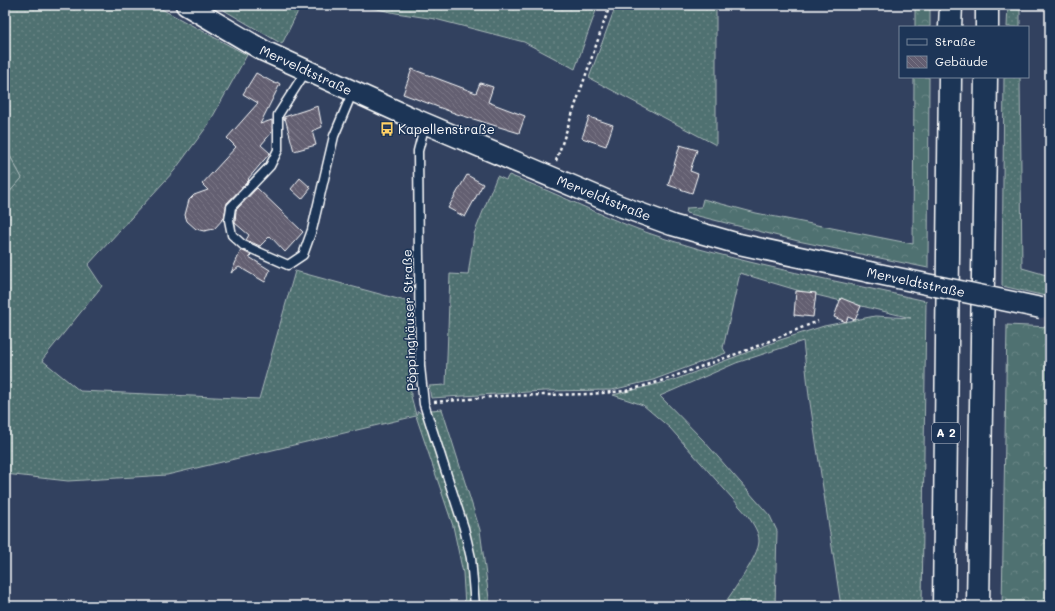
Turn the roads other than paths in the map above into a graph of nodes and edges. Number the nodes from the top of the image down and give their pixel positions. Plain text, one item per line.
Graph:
1 (186, 5) edge
2 (951, 5) edge
3 (987, 5) edge
4 (950, 26) edge
5 (986, 26) edge
6 (306, 70) junction
7 (950, 78) edge
8 (986, 78) edge
9 (352, 91) junction
10 (426, 124) junction
11 (1045, 309) edge
12 (474, 606) edge
13 (944, 606) edge
14 (978, 606) edge

1 - 6 street, Merveldtstraße
2 - 4 highway
3 - 5 highway
6 - 9 street, Merveldtstraße
6 - 9 lane
7 - 13 highway, A 2
8 - 14 highway
9 - 10 street, Merveldtstraße
10 - 11 street, Merveldtstraße, bridge
10 - 12 lane, Pöppinghäuser Straße

